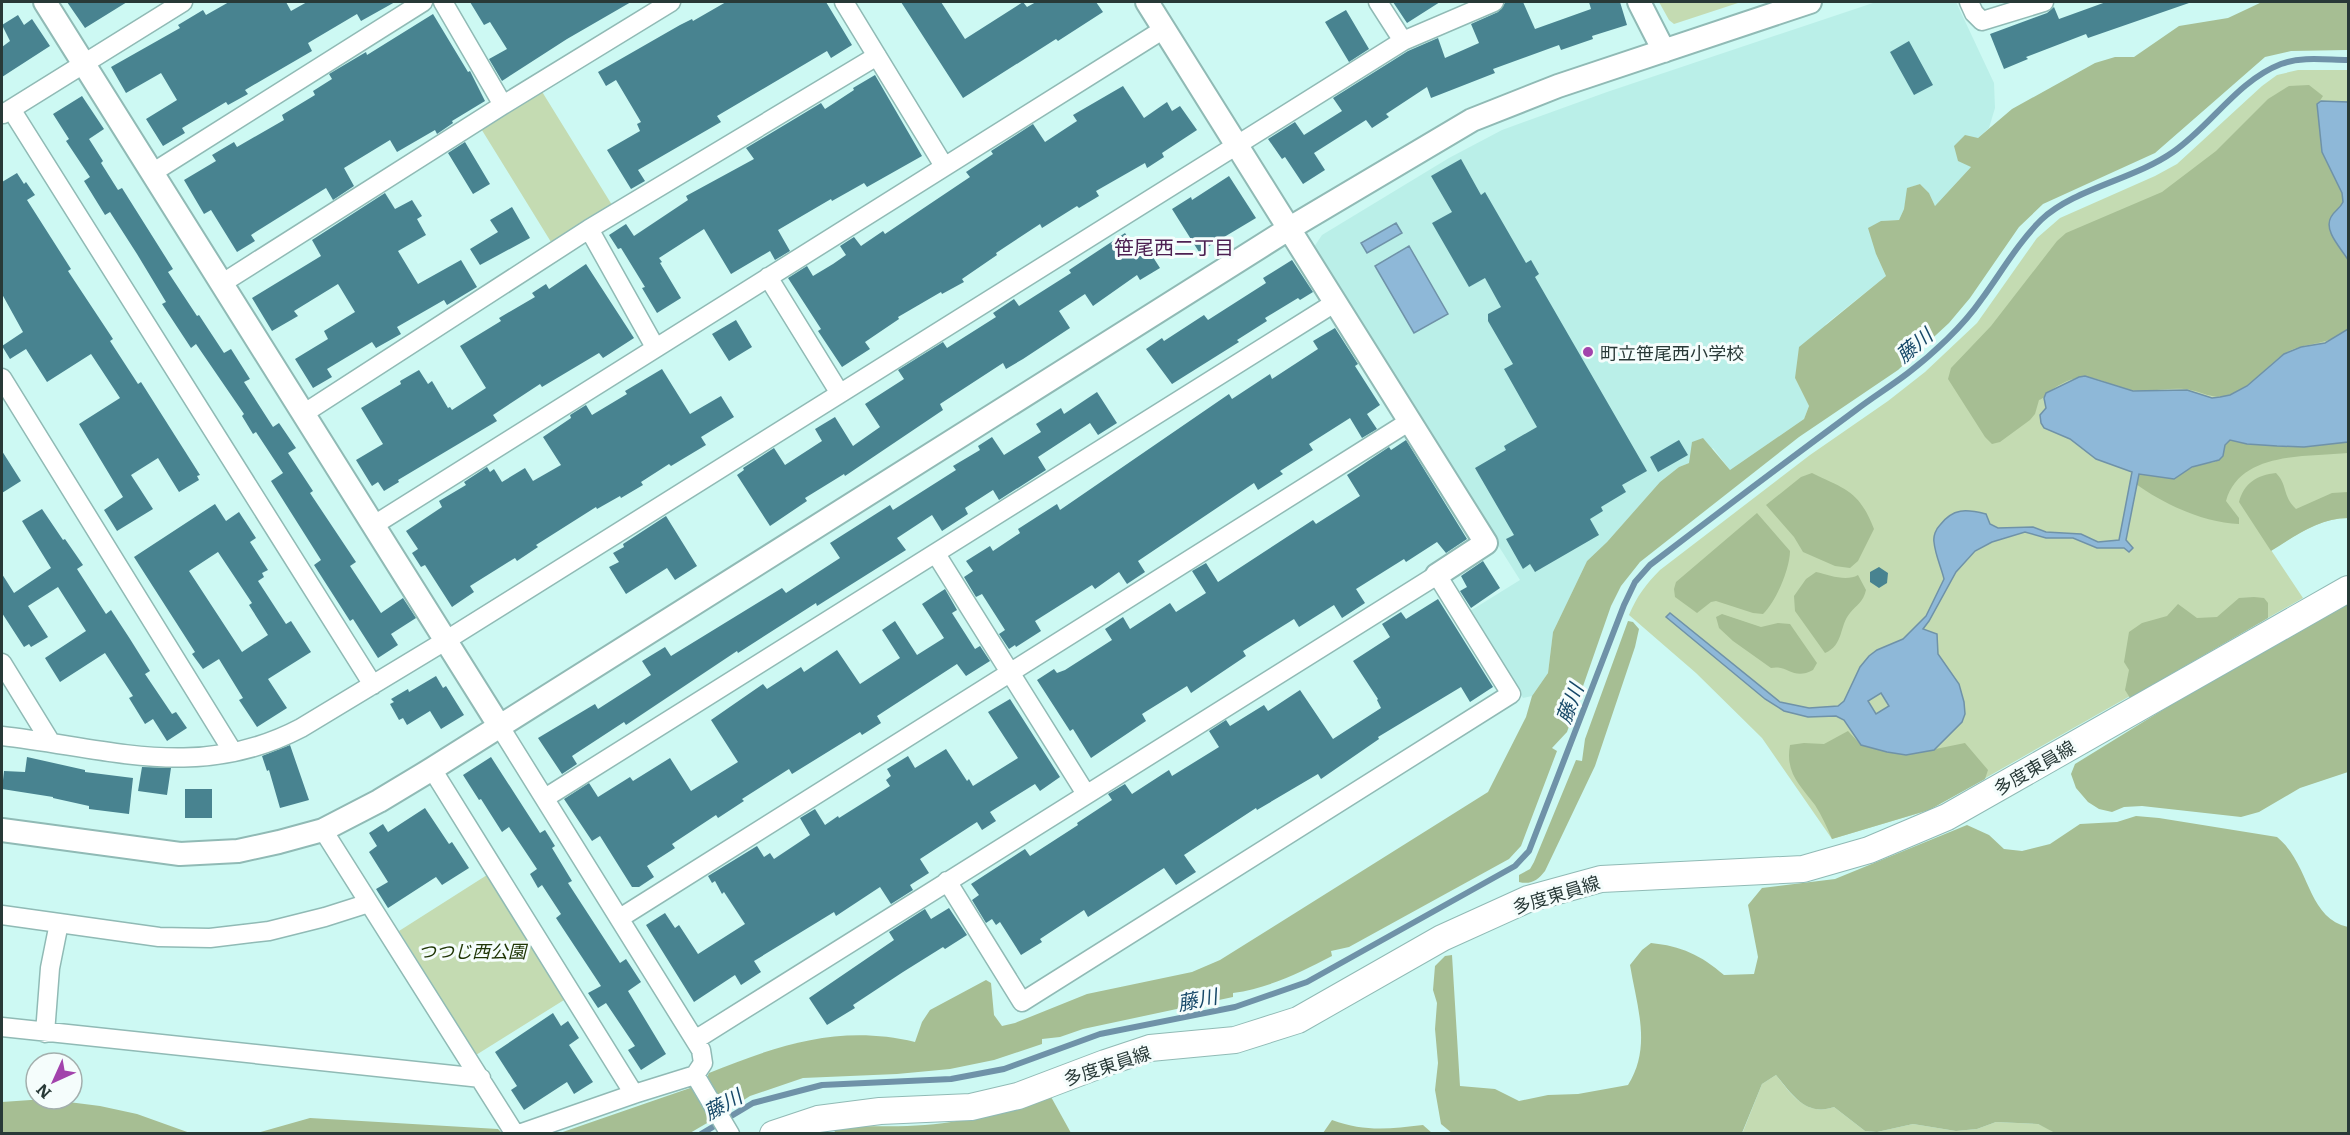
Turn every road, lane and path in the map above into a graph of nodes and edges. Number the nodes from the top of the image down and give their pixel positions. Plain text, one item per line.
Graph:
1 (45, 2) edge
2 (183, 2) edge
3 (423, 2) edge
4 (443, 2) edge
5 (671, 2) edge
6 (844, 2) edge
7 (1147, 2) edge
8 (1378, 2) edge
9 (1494, 2) edge
10 (1639, 2) edge
11 (1810, 2) edge
12 (1969, 2) edge
13 (2044, 2) edge
14 (1164, 29) junction
15 (1403, 41) junction
16 (1664, 51) junction
17 (877, 56) junction
18 (84, 64) junction
19 (503, 105) junction
20 (6, 112) edge
21 (1236, 145) junction
22 (944, 166) junction
23 (152, 173) junction
24 (1290, 228) junction
25 (589, 229) junction
26 (768, 277) junction
27 (221, 284) junction
28 (1336, 302) junction
29 (655, 347) junction
30 (2, 378) edge
31 (839, 392) junction
32 (303, 414) junction
33 (1410, 421) junction
34 (374, 525) junction
35 (936, 554) junction
36 (1437, 575) junction
37 (2349, 589) edge
38 (445, 641) junction
39 (2, 663) edge
40 (1012, 673) junction
41 (373, 685) junction
42 (500, 727) junction
43 (2, 736) edge
44 (50, 741) junction
45 (233, 752) junction
46 (432, 769) junction
47 (1086, 794) junction
48 (545, 798) junction
49 (2, 830) edge
50 (323, 830) junction
51 (947, 881) junction
52 (369, 903) junction
53 (2, 915) edge
54 (620, 918) junction
55 (59, 923) junction
56 (2, 1027) edge
57 (45, 1033) junction
58 (695, 1040) junction
59 (695, 1075) junction
60 (481, 1078) junction
61 (634, 1094) junction
62 (517, 1134) edge
63 (730, 1134) edge
64 (773, 1134) edge

1 - 18 street
2 - 18 street
3 - 23 street
4 - 19 street
5 - 19 street
6 - 17 street
7 - 14 street
8 - 15 street
9 - 15 street
10 - 16 street
11 - 16 street
12 - 13 street
14 - 21 street
14 - 22 street
15 - 21 street
16 - 24 street
17 - 22 street
17 - 25 street
18 - 20 street
18 - 23 street
19 - 27 street
20 - 41 street
21 - 24 street
21 - 31 street
22 - 26 street
23 - 27 street
24 - 28 street
24 - 42 street
25 - 29 street
25 - 32 street
26 - 29 street
26 - 31 street
27 - 32 street
28 - 33 street
28 - 35 street
29 - 34 street
30 - 45 street
31 - 38 street
32 - 34 street
33 - 36 street
33 - 40 street
34 - 38 street
35 - 40 street
35 - 48 street
36 - 47 street
36 - 51 street
37 - 64 main road, 多度東員線
38 - 41 street
38 - 42 street
39 - 44 street
40 - 47 street
40 - 54 street
41 - 45 street
42 - 46 street
42 - 48 street
43 - 44 street
44 - 45 street
46 - 50 street
46 - 61 street
47 - 51 street
48 - 54 street
49 - 50 street
50 - 52 street
51 - 58 street
52 - 55 street
52 - 60 street
53 - 55 street
54 - 58 street
55 - 57 street
56 - 57 street
57 - 60 street
58 - 59 street
59 - 61 street
59 - 63 street
60 - 62 street
61 - 62 street

